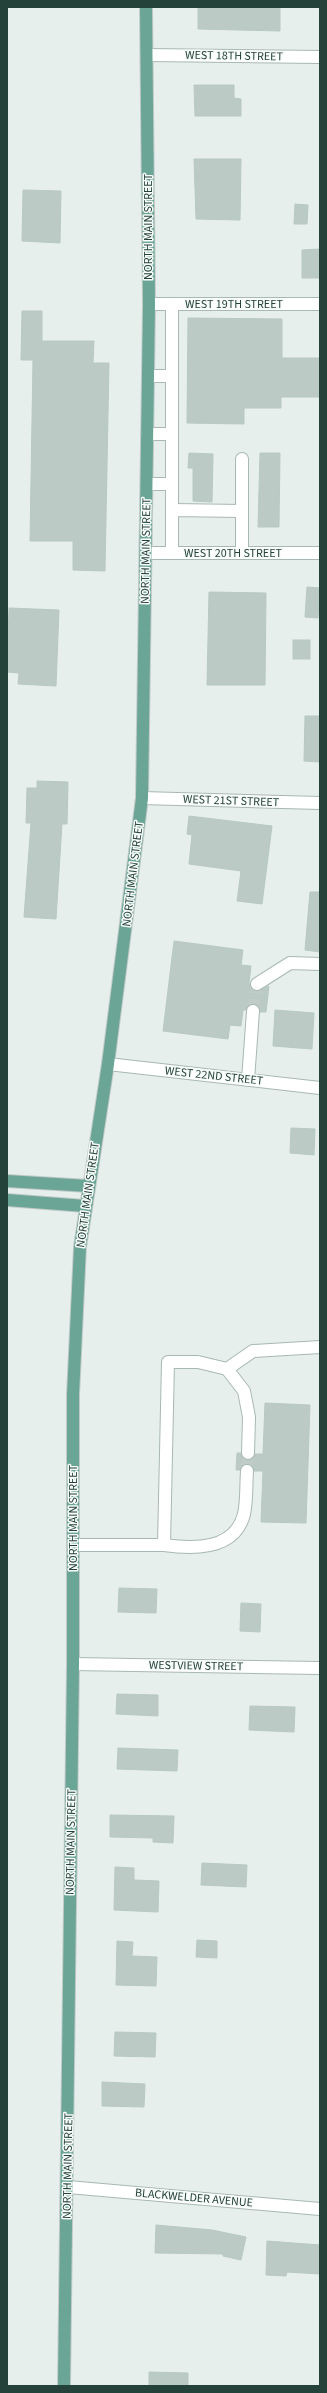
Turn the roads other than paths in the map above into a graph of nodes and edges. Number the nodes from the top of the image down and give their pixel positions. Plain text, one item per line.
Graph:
1 (146, 7) edge
2 (148, 55) junction
3 (320, 57) edge
4 (149, 304) junction
5 (172, 304) junction
6 (320, 304) edge
7 (148, 376) junction
8 (172, 376) junction
9 (147, 434) junction
10 (172, 434) junction
11 (242, 459) dead end
12 (147, 484) junction
13 (172, 484) junction
14 (172, 510) junction
15 (242, 511) junction
16 (146, 553) junction
17 (172, 553) junction
18 (242, 553) junction
19 (320, 553) edge
20 (142, 798) junction
21 (320, 803) edge
22 (320, 964) edge
23 (257, 984) dead end
24 (253, 1011) tunnel mouth
25 (108, 1064) junction
26 (248, 1080) junction
27 (320, 1088) edge
28 (7, 1181) edge
29 (88, 1186) junction
30 (7, 1200) edge
31 (85, 1206) junction
32 (320, 1348) edge
33 (228, 1369) junction
34 (248, 1453) tunnel mouth
35 (247, 1471) tunnel mouth
36 (73, 1545) junction
37 (164, 1545) junction
38 (73, 1664) junction
39 (320, 1668) edge
40 (68, 2187) junction
41 (320, 2209) edge
42 (64, 2386) edge

1 - 2 main road, NORTH MAIN STREET
2 - 3 street, WEST 18TH STREET
2 - 4 main road, NORTH MAIN STREET
4 - 5 street, WEST 19TH STREET
4 - 7 main road, NORTH MAIN STREET
5 - 6 street, WEST 19TH STREET
5 - 8 street
7 - 8 street
7 - 9 main road, NORTH MAIN STREET
8 - 10 street
9 - 10 street
9 - 12 main road, NORTH MAIN STREET
10 - 13 street
11 - 15 street
12 - 13 street
12 - 16 main road, NORTH MAIN STREET
13 - 14 street
14 - 15 street
14 - 17 street
15 - 18 street
16 - 17 street, WEST 20TH STREET
16 - 20 main road, NORTH MAIN STREET
17 - 18 street, WEST 20TH STREET
18 - 19 street, WEST 20TH STREET
20 - 21 street, WEST 21ST STREET
20 - 25 main road, NORTH MAIN STREET
22 - 23 street
24 - 26 street
25 - 26 street, WEST 22ND STREET
25 - 29 main road, NORTH MAIN STREET
26 - 27 street, WEST 22ND STREET
28 - 29 main road
29 - 31 main road, NORTH MAIN STREET
30 - 31 main road
31 - 36 main road, NORTH MAIN STREET
32 - 33 street
33 - 34 street
33 - 37 street
35 - 37 street
36 - 37 street
36 - 38 main road, NORTH MAIN STREET
38 - 39 street, WESTVIEW STREET
38 - 40 main road, NORTH MAIN STREET
40 - 41 street, BLACKWELDER AVENUE
40 - 42 main road, NORTH MAIN STREET

